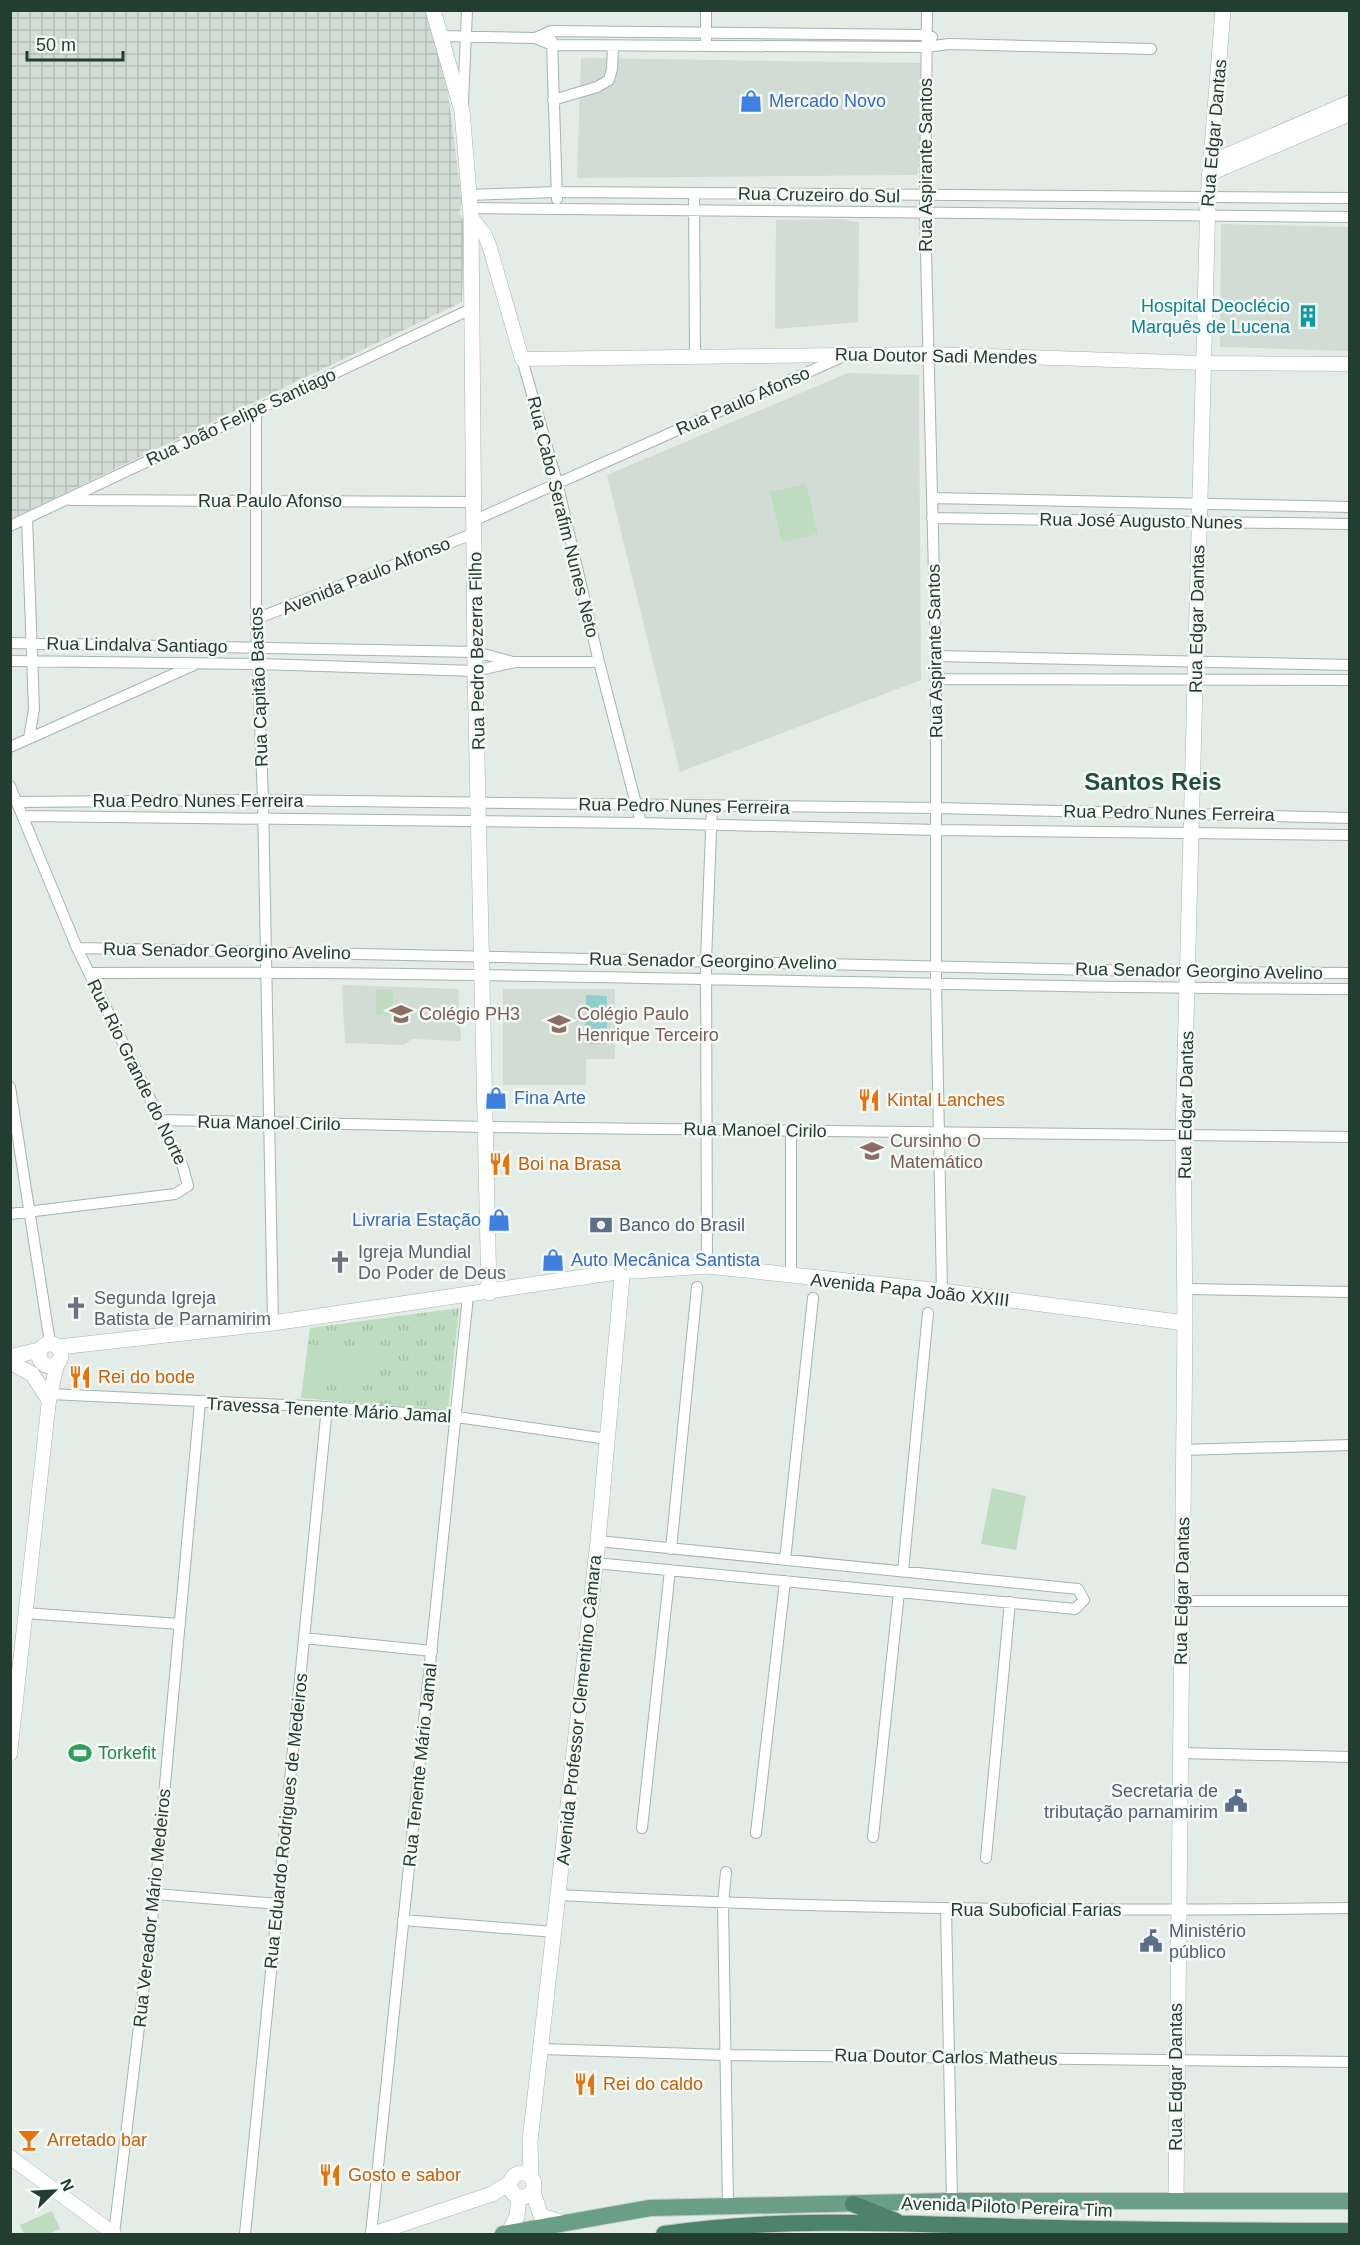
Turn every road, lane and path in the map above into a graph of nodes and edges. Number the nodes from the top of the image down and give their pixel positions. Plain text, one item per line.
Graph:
1 (433, 10) edge
2 (467, 10) edge
3 (706, 10) edge
4 (927, 10) edge
5 (1223, 10) edge
6 (551, 31) junction
7 (706, 33) junction
8 (926, 35) junction
9 (439, 36) junction
10 (466, 36) junction
11 (535, 38) junction
12 (949, 44) junction
13 (552, 45) junction
14 (613, 46) junction
15 (706, 46) junction
16 (926, 47) junction
17 (1151, 50) dead end
18 (554, 100) junction
19 (1350, 102) edge
20 (462, 111) junction
21 (1350, 114) edge
22 (1210, 168) junction
23 (556, 192) junction
24 (694, 194) junction
25 (926, 196) junction
26 (981, 196) junction
27 (1100, 197) junction
28 (1208, 198) junction
29 (1350, 198) edge
30 (470, 207) junction
31 (557, 208) junction
32 (694, 211) junction
33 (925, 212) junction
34 (981, 213) junction
35 (1101, 215) junction
36 (1207, 216) junction
37 (1350, 217) edge
38 (471, 309) junction
39 (928, 354) junction
40 (847, 355) junction
41 (695, 356) junction
42 (522, 359) junction
43 (1203, 363) junction
44 (1350, 364) edge
45 (256, 410) junction
46 (557, 482) junction
47 (932, 498) junction
48 (67, 500) junction
49 (255, 501) junction
50 (474, 502) junction
51 (1200, 504) junction
52 (1350, 507) edge
53 (27, 518) junction
54 (932, 518) junction
55 (1200, 522) junction
56 (1350, 524) edge
57 (10, 526) edge
58 (475, 526) junction
59 (256, 620) junction
60 (33, 642) junction
61 (10, 643) edge
62 (258, 647) junction
63 (476, 652) junction
64 (936, 656) junction
65 (1196, 660) junction
66 (10, 661) edge
67 (33, 661) junction
68 (514, 662) junction
69 (599, 662) junction
70 (197, 663) junction
71 (259, 664) junction
72 (1350, 665) edge
73 (475, 671) junction
74 (1196, 678) junction
75 (935, 679) junction
76 (1350, 680) edge
77 (29, 738) junction
78 (10, 747) edge
79 (10, 786) edge
80 (263, 800) junction
81 (126, 801) junction
82 (17, 802) junction
83 (399, 802) junction
84 (480, 803) junction
85 (638, 806) junction
86 (712, 806) junction
87 (938, 808) junction
88 (1193, 813) junction
89 (23, 816) junction
90 (126, 818) junction
91 (1350, 818) edge
92 (264, 820) junction
93 (399, 822) junction
94 (481, 823) junction
95 (641, 823) junction
96 (712, 825) junction
97 (938, 830) junction
98 (1192, 831) junction
99 (1350, 835) edge
100 (77, 948) junction
101 (266, 951) junction
102 (483, 956) junction
103 (706, 960) junction
104 (937, 966) junction
105 (266, 972) junction
106 (1189, 972) junction
107 (90, 973) junction
108 (1350, 973) edge
109 (483, 976) junction
110 (706, 981) junction
111 (936, 983) junction
112 (1188, 989) junction
113 (1350, 989) edge
114 (10, 1088) edge
115 (161, 1120) junction
116 (269, 1124) junction
117 (487, 1127) junction
118 (708, 1129) junction
119 (791, 1130) junction
120 (941, 1133) junction
121 (1183, 1134) junction
122 (1350, 1137) edge
123 (31, 1212) junction
124 (10, 1214) edge
125 (707, 1266) junction
126 (624, 1273) junction
127 (791, 1277) junction
128 (697, 1287) dead end
129 (1185, 1289) junction
130 (942, 1292) junction
131 (1350, 1292) edge
132 (489, 1293) junction
133 (468, 1296) junction
134 (813, 1298) dead end
135 (928, 1313) dead end
136 (273, 1323) junction
137 (1185, 1323) junction
138 (50, 1356) junction
139 (10, 1360) edge
140 (50, 1397) junction
141 (200, 1402) junction
142 (327, 1407) junction
143 (457, 1417) junction
144 (607, 1439) junction
145 (1350, 1445) edge
146 (1183, 1450) junction
147 (598, 1541) junction
148 (671, 1549) junction
149 (717, 1553) junction
150 (785, 1560) junction
151 (595, 1563) junction
152 (833, 1564) junction
153 (670, 1570) junction
154 (903, 1571) junction
155 (715, 1574) junction
156 (947, 1576) junction
157 (785, 1581) junction
158 (831, 1585) junction
159 (1057, 1587) junction
160 (899, 1592) junction
161 (944, 1596) junction
162 (1182, 1601) junction
163 (1350, 1601) edge
164 (1010, 1602) junction
165 (1056, 1607) junction
166 (24, 1613) junction
167 (180, 1624) junction
168 (304, 1638) junction
169 (432, 1651) junction
170 (1180, 1753) junction
171 (10, 1754) edge
172 (1350, 1756) edge
173 (642, 1828) dead end
174 (756, 1833) dead end
175 (873, 1837) dead end
176 (986, 1857) dead end
177 (726, 1872) dead end
178 (155, 1894) junction
179 (559, 1895) junction
180 (278, 1904) junction
181 (723, 1904) junction
182 (1350, 1908) edge
183 (946, 1910) junction
184 (1178, 1910) junction
185 (403, 1920) junction
186 (555, 1932) junction
187 (542, 2049) junction
188 (725, 2055) junction
189 (947, 2056) junction
190 (1175, 2061) junction
191 (1350, 2062) edge
192 (10, 2157) edge
193 (520, 2187) junction
194 (1176, 2200) junction
195 (952, 2201) junction
196 (1350, 2201) edge
197 (853, 2204) junction
198 (728, 2206) junction
199 (564, 2223) junction
200 (903, 2223) junction
201 (1350, 2231) edge
202 (505, 2234) edge
203 (114, 2235) edge
204 (245, 2235) edge
205 (372, 2235) edge
206 (664, 2235) edge

1 - 9 main road
2 - 10 street, Rua Pedro Bezerra Filho
3 - 7 street
4 - 8 street, Rua Aspirante Santos
5 - 22 main road, Rua Edgar Dantas
6 - 7 street
6 - 11 street
6 - 13 street
7 - 8 street
7 - 15 street
8 - 12 street
8 - 16 street, Rua Aspirante Santos
9 - 10 street
9 - 20 main road
10 - 11 street
10 - 20 street, Rua Pedro Bezerra Filho
11 - 13 street
12 - 16 street
12 - 17 street
13 - 14 street
13 - 18 street
14 - 15 street
14 - 18 street
15 - 16 street
16 - 25 street, Rua Aspirante Santos
18 - 23 street
19 - 22 street
20 - 30 main road, Rua Pedro Bezerra Filho
21 - 22 street
22 - 28 main road, Rua Edgar Dantas
23 - 24 street, Rua Cruzeiro do Sul
23 - 30 street, Rua Cruzeiro do Sul
23 - 31 street
24 - 25 street, Rua Cruzeiro do Sul
24 - 32 street
25 - 26 street, Rua Cruzeiro do Sul
25 - 33 street, Rua Aspirante Santos
26 - 27 street, Rua Cruzeiro do Sul
26 - 34 street
27 - 28 street, Rua Cruzeiro do Sul
27 - 35 street
28 - 29 street, Rua Cruzeiro do Sul
28 - 36 main road, Rua Edgar Dantas
30 - 31 street, Rua Cruzeiro do Sul
30 - 38 main road, Rua Pedro Bezerra Filho
30 - 42 street, Rua Cabo Serafim Nunes Neto
31 - 32 street, Rua Cruzeiro do Sul
32 - 33 street, Rua Cruzeiro do Sul
32 - 41 street
33 - 34 street, Rua Cruzeiro do Sul
33 - 39 street, Rua Aspirante Santos
34 - 35 street, Rua Cruzeiro do Sul
35 - 36 street, Rua Cruzeiro do Sul
36 - 37 street, Rua Cruzeiro do Sul
36 - 43 main road, Rua Edgar Dantas
38 - 45 street, Rua João Felipe Santiago
38 - 50 main road, Rua Pedro Bezerra Filho
39 - 40 street, Rua Doutor Sadi Mendes
39 - 43 street, Rua Doutor Sadi Mendes
39 - 47 street, Rua Aspirante Santos
40 - 41 street, Rua Doutor Sadi Mendes
40 - 46 street, Rua Paulo Afonso
41 - 42 street, Rua Doutor Sadi Mendes
42 - 46 street, Rua Cabo Serafim Nunes Neto
43 - 44 street, Rua Doutor Sadi Mendes
43 - 51 main road, Rua Edgar Dantas
45 - 48 street, Rua João Felipe Santiago
45 - 49 street, Rua Capitão Bastos
46 - 58 street, Rua Paulo Afonso
46 - 69 street, Rua Cabo Serafim Nunes Neto
47 - 51 street, Rua José Augusto Nunes
47 - 54 street, Rua Aspirante Santos
48 - 49 street, Rua Paulo Afonso
48 - 53 street, Rua João Felipe Santiago
49 - 50 street, Rua Paulo Afonso
49 - 59 street, Rua Capitão Bastos
50 - 58 main road, Rua Pedro Bezerra Filho
51 - 52 street, Rua José Augusto Nunes
51 - 55 main road, Rua Edgar Dantas
53 - 57 street, Rua João Felipe Santiago
53 - 60 street
54 - 55 street, Rua José Augusto Nunes
54 - 64 street, Rua Aspirante Santos
55 - 56 street, Rua José Augusto Nunes
55 - 65 main road, Rua Edgar Dantas
58 - 59 street, Avenida Paulo Alfonso
58 - 63 main road, Rua Pedro Bezerra Filho
59 - 62 street, Rua Capitão Bastos
60 - 61 street, Rua Lindalva Santiago
60 - 62 street, Rua Lindalva Santiago
60 - 67 street
62 - 63 street, Rua Lindalva Santiago
62 - 71 street, Rua Capitão Bastos
63 - 68 street, Rua Lindalva Santiago
63 - 73 main road, Rua Pedro Bezerra Filho
64 - 65 street
64 - 75 street, Rua Aspirante Santos
65 - 72 street
65 - 74 main road, Rua Edgar Dantas
66 - 67 street, Rua Lindalva Santiago
67 - 70 street, Rua Lindalva Santiago
67 - 77 street
68 - 69 street, Rua Lindalva Santiago
68 - 73 street, Rua Lindalva Santiago
69 - 85 street, Rua Cabo Serafim Nunes Neto
70 - 71 street, Rua Lindalva Santiago
70 - 77 street
71 - 73 street, Rua Lindalva Santiago
71 - 80 street, Rua Capitão Bastos
73 - 84 main road, Rua Pedro Bezerra Filho
74 - 75 street
74 - 76 street
74 - 88 main road, Rua Edgar Dantas
75 - 87 street, Rua Aspirante Santos
77 - 78 street
79 - 82 street, Rua Rio Grande do Norte
80 - 81 street, Rua Pedro Nunes Ferreira
80 - 83 street, Rua Pedro Nunes Ferreira
80 - 92 street, Rua Capitão Bastos
81 - 82 street, Rua Pedro Nunes Ferreira
81 - 90 street
82 - 89 street, Rua Rio Grande do Norte
83 - 84 street, Rua Pedro Nunes Ferreira
83 - 93 street
84 - 85 street, Rua Pedro Nunes Ferreira
84 - 94 main road, Rua Pedro Bezerra Filho
85 - 86 street, Rua Pedro Nunes Ferreira
85 - 95 street, Rua Cabo Serafim Nunes Neto
86 - 87 street, Rua Pedro Nunes Ferreira
86 - 96 street
87 - 88 street, Rua Pedro Nunes Ferreira
87 - 97 street, Rua Aspirante Santos
88 - 91 street, Rua Pedro Nunes Ferreira
88 - 98 main road, Rua Edgar Dantas
89 - 90 street, Rua Pedro Nunes Ferreira
89 - 100 street, Rua Rio Grande do Norte
90 - 92 street, Rua Pedro Nunes Ferreira
92 - 93 street, Rua Pedro Nunes Ferreira
92 - 101 street, Rua Capitão Bastos
93 - 94 street, Rua Pedro Nunes Ferreira
94 - 95 street, Rua Pedro Nunes Ferreira
94 - 102 main road, Rua Pedro Bezerra Filho
95 - 96 street, Rua Pedro Nunes Ferreira
96 - 97 street, Rua Pedro Nunes Ferreira
96 - 103 street
97 - 98 street, Rua Pedro Nunes Ferreira
97 - 104 street, Rua Aspirante Santos
98 - 99 street, Rua Pedro Nunes Ferreira
98 - 106 main road, Rua Edgar Dantas
100 - 101 street, Rua Senador Georgino Avelino
100 - 107 street, Rua Rio Grande do Norte
101 - 102 street, Rua Senador Georgino Avelino
101 - 105 street, Rua Capitão Bastos
102 - 103 street, Rua Senador Georgino Avelino
102 - 109 main road, Rua Pedro Bezerra Filho
103 - 104 street, Rua Senador Georgino Avelino
103 - 110 street
104 - 106 street, Rua Senador Georgino Avelino
104 - 111 street, Rua Aspirante Santos
105 - 107 street, Rua Senador Georgino Avelino
105 - 109 street, Rua Senador Georgino Avelino
105 - 116 street, Rua Capitão Bastos
106 - 108 street, Rua Senador Georgino Avelino
106 - 112 main road, Rua Edgar Dantas
107 - 115 street, Rua Rio Grande do Norte
109 - 110 street, Rua Senador Georgino Avelino
109 - 117 main road, Rua Pedro Bezerra Filho
110 - 111 street, Rua Senador Georgino Avelino
110 - 118 street
111 - 112 street, Rua Senador Georgino Avelino
111 - 120 street, Rua Aspirante Santos
112 - 113 street, Rua Senador Georgino Avelino
112 - 121 main road, Rua Edgar Dantas
114 - 123 street
115 - 116 street, Rua Manoel Cirilo
115 - 123 street, Rua Rio Grande do Norte
116 - 117 street, Rua Manoel Cirilo
116 - 136 street, Rua Capitão Bastos
117 - 118 street, Rua Manoel Cirilo
117 - 132 main road, Rua Pedro Bezerra Filho
118 - 119 street, Rua Manoel Cirilo
118 - 125 street
119 - 120 street, Rua Manoel Cirilo
119 - 127 street
120 - 121 street, Rua Manoel Cirilo
120 - 130 street, Rua Aspirante Santos
121 - 122 street, Rua Manoel Cirilo
121 - 129 main road, Rua Edgar Dantas
123 - 124 street
123 - 138 street
125 - 126 main road, Avenida Papa João XXIII
125 - 127 main road, Avenida Papa João XXIII
126 - 132 main road, Avenida Papa João XXIII
126 - 144 main road, Avenida Professor Clementino Câmara
127 - 130 main road, Avenida Papa João XXIII
128 - 148 street
129 - 131 street
129 - 137 main road, Rua Edgar Dantas
130 - 137 main road, Avenida Papa João XXIII
132 - 133 main road, Avenida Papa João XXIII
133 - 136 main road, Avenida Papa João XXIII
133 - 143 street, Rua Tenente Mário Jamal
134 - 150 street
135 - 154 street
136 - 138 main road, Avenida Papa João XXIII
137 - 146 main road, Rua Edgar Dantas
138 - 139 main road, Avenida Papa João XXIII
138 - 140 street
139 - 140 main road
140 - 141 street, Travessa Tenente Mário Jamal
140 - 166 street
141 - 142 street, Travessa Tenente Mário Jamal
141 - 167 street, Rua Vereador Mário Medeiros
142 - 143 street, Travessa Tenente Mário Jamal
142 - 168 street, Rua Eduardo Rodrigues de Medeiros
143 - 144 street, Travessa Tenente Mário Jamal
143 - 169 street, Rua Tenente Mário Jamal
144 - 147 main road, Avenida Professor Clementino Câmara
145 - 146 street
146 - 162 main road, Rua Edgar Dantas
147 - 148 street
147 - 151 main road, Avenida Professor Clementino Câmara
148 - 149 street
149 - 150 street
149 - 155 street
150 - 152 street
151 - 153 street
151 - 179 main road, Avenida Professor Clementino Câmara
152 - 154 street
152 - 158 street
153 - 155 street
153 - 173 street
154 - 156 street
155 - 157 street
156 - 159 street
156 - 161 street
157 - 158 street
157 - 174 street
158 - 160 street
159 - 165 street
159 - 165 street
160 - 161 street
160 - 175 street
161 - 164 street
162 - 163 street
162 - 170 main road, Rua Edgar Dantas
164 - 165 street
164 - 176 street
166 - 167 street
166 - 171 street
167 - 178 street, Rua Vereador Mário Medeiros
168 - 169 street
168 - 180 street, Rua Eduardo Rodrigues de Medeiros
169 - 185 street, Rua Tenente Mário Jamal
170 - 172 street
170 - 184 main road, Rua Edgar Dantas
177 - 181 street
178 - 180 street
178 - 203 street, Rua Vereador Mário Medeiros
179 - 181 street, Rua Suboficial Farias
179 - 186 main road, Avenida Professor Clementino Câmara
180 - 204 street, Rua Eduardo Rodrigues de Medeiros
181 - 183 street, Rua Suboficial Farias
181 - 188 street
182 - 184 street, Rua Suboficial Farias
183 - 184 street, Rua Suboficial Farias
183 - 189 street
184 - 190 main road, Rua Edgar Dantas
185 - 186 street
185 - 205 street, Rua Tenente Mário Jamal
186 - 187 main road, Avenida Professor Clementino Câmara
187 - 188 street, Rua Doutor Carlos Matheus
187 - 193 main road, Avenida Professor Clementino Câmara
188 - 189 street, Rua Doutor Carlos Matheus
188 - 198 street
189 - 190 street, Rua Doutor Carlos Matheus
189 - 195 street
190 - 191 street, Rua Doutor Carlos Matheus
190 - 194 main road, Rua Edgar Dantas
192 - 203 street
193 - 199 main road, Avenida Professor Clementino Câmara
193 - 202 main road, Avenida Professor Clementino Câmara
193 - 205 main road
194 - 195 main road
194 - 196 main road
195 - 197 main road
197 - 198 main road
197 - 200 highway
198 - 199 main road
199 - 202 main road
200 - 201 highway, Avenida Piloto Pereira Tim
200 - 206 highway, Avenida Piloto Pereira Tim

